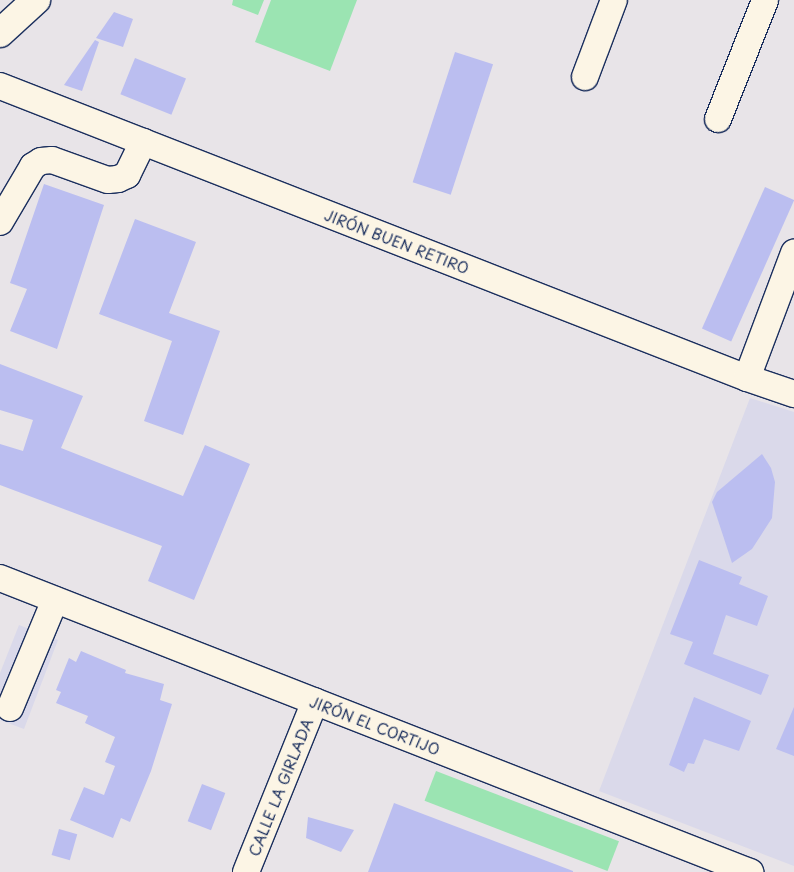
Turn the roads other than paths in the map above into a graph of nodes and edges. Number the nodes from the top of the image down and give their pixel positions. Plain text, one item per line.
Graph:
1 (36, 0) edge
2 (614, 0) edge
3 (766, 0) edge
4 (0, 33) edge
5 (585, 77) dead end
6 (0, 86) edge
7 (718, 119) dead end
8 (143, 142) junction
9 (0, 222) edge
10 (794, 253) edge
11 (747, 378) junction
12 (794, 394) edge
13 (0, 578) edge
14 (55, 600) junction
15 (315, 701) junction
16 (10, 708) dead end
17 (246, 872) edge
18 (750, 872) edge

1 - 4 main road
2 - 5 street
3 - 7 street
6 - 8 street, JIRÓN BUEN RETIRO
8 - 9 street
8 - 11 street, JIRÓN BUEN RETIRO
10 - 11 street
11 - 12 street, JIRÓN BUEN RETIRO
13 - 14 street, JIRÓN EL CORTIJO
14 - 15 street, JIRÓN EL CORTIJO
14 - 16 street
15 - 17 street, CALLE LA GIRLADA
15 - 18 street, JIRÓN EL CORTIJO

